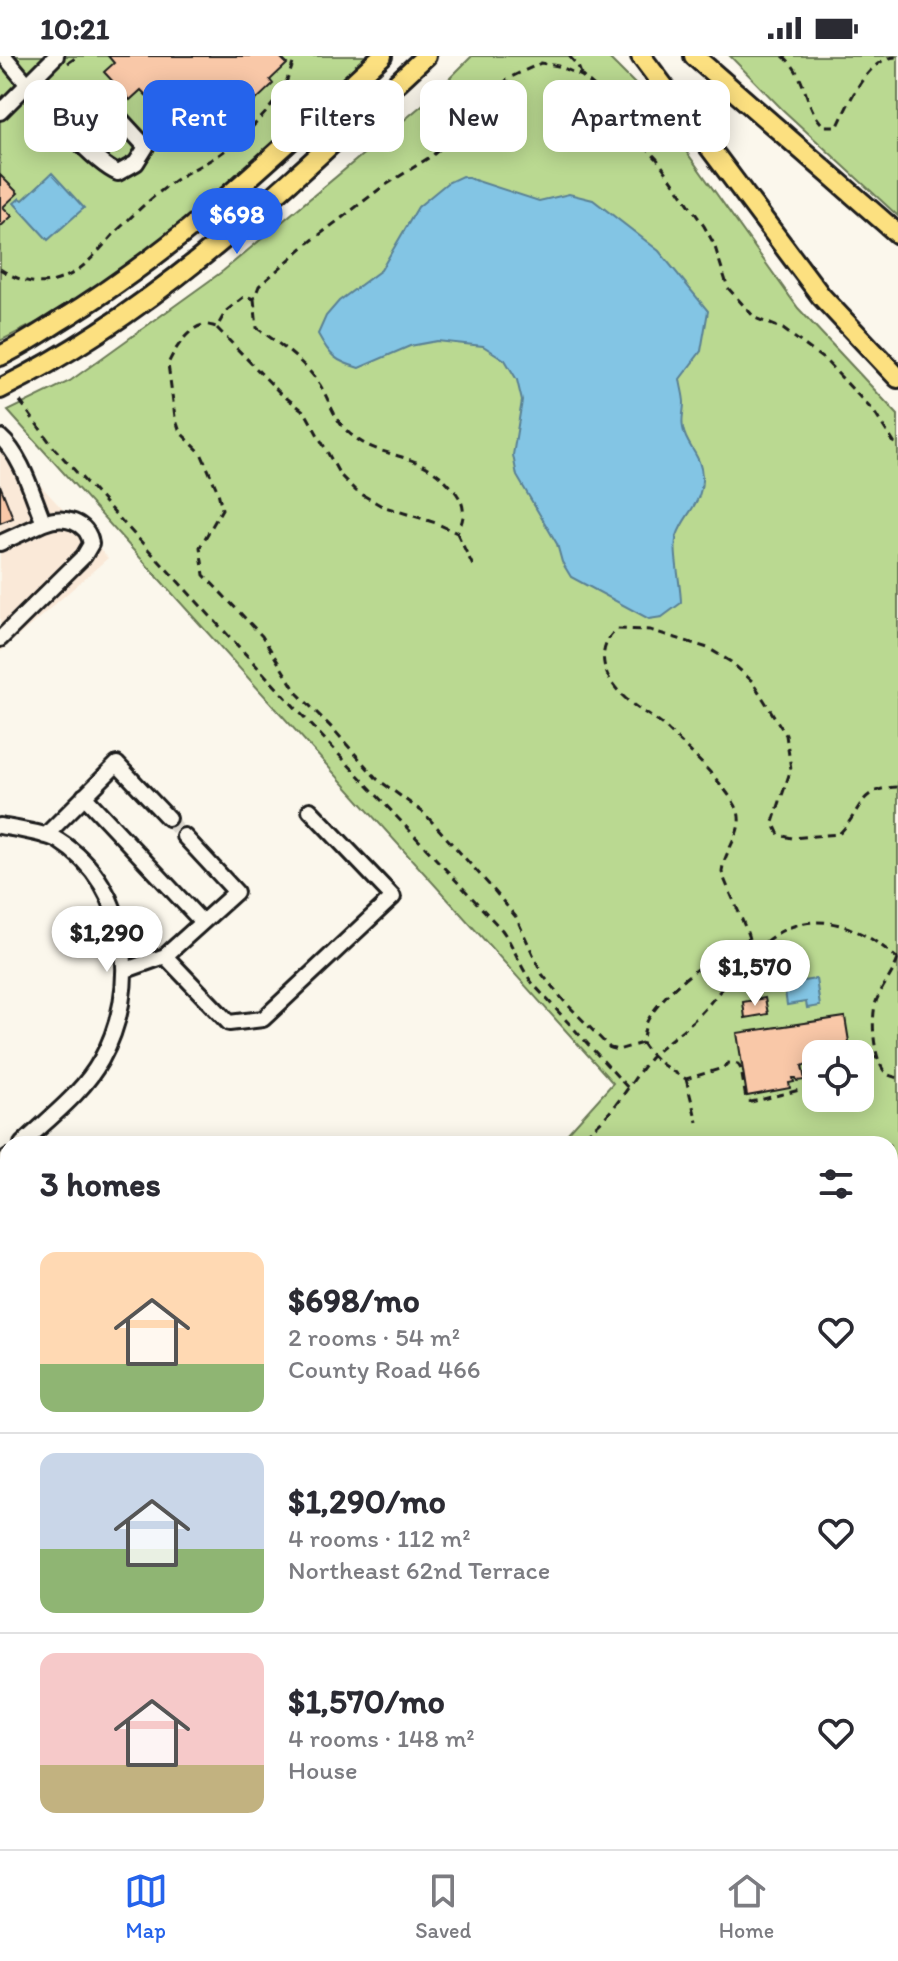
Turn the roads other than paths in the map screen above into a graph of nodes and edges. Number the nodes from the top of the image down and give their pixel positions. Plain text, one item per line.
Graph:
1 (4, 56) edge
2 (56, 56) edge
3 (382, 56) edge
4 (426, 56) edge
5 (641, 56) edge
6 (694, 56) edge
7 (24, 80) edge
8 (31, 80) edge
9 (24, 87) edge
10 (0, 112) edge
11 (61, 121) joint
12 (898, 234) edge
13 (0, 356) edge
14 (898, 378) edge
15 (0, 389) edge
16 (0, 437) edge
17 (44, 523) junction
18 (0, 543) edge
19 (0, 639) edge
20 (84, 796) junction
21 (310, 810) dead end
22 (168, 818) tunnel mouth
23 (0, 826) edge
24 (45, 836) junction
25 (184, 836) tunnel mouth
26 (202, 922) junction
27 (165, 956) junction
28 (126, 970) junction
29 (30, 1136) edge

1 - 7 street
2 - 8 street
3 - 13 main road
4 - 15 main road
5 - 14 main road
6 - 12 main road
9 - 10 street
11 - 11 street
16 - 17 street
17 - 18 street
17 - 19 street
20 - 22 street
20 - 24 street
20 - 26 street
21 - 27 street
23 - 24 street
24 - 28 street
25 - 26 street
26 - 27 street
27 - 28 street
28 - 29 street

